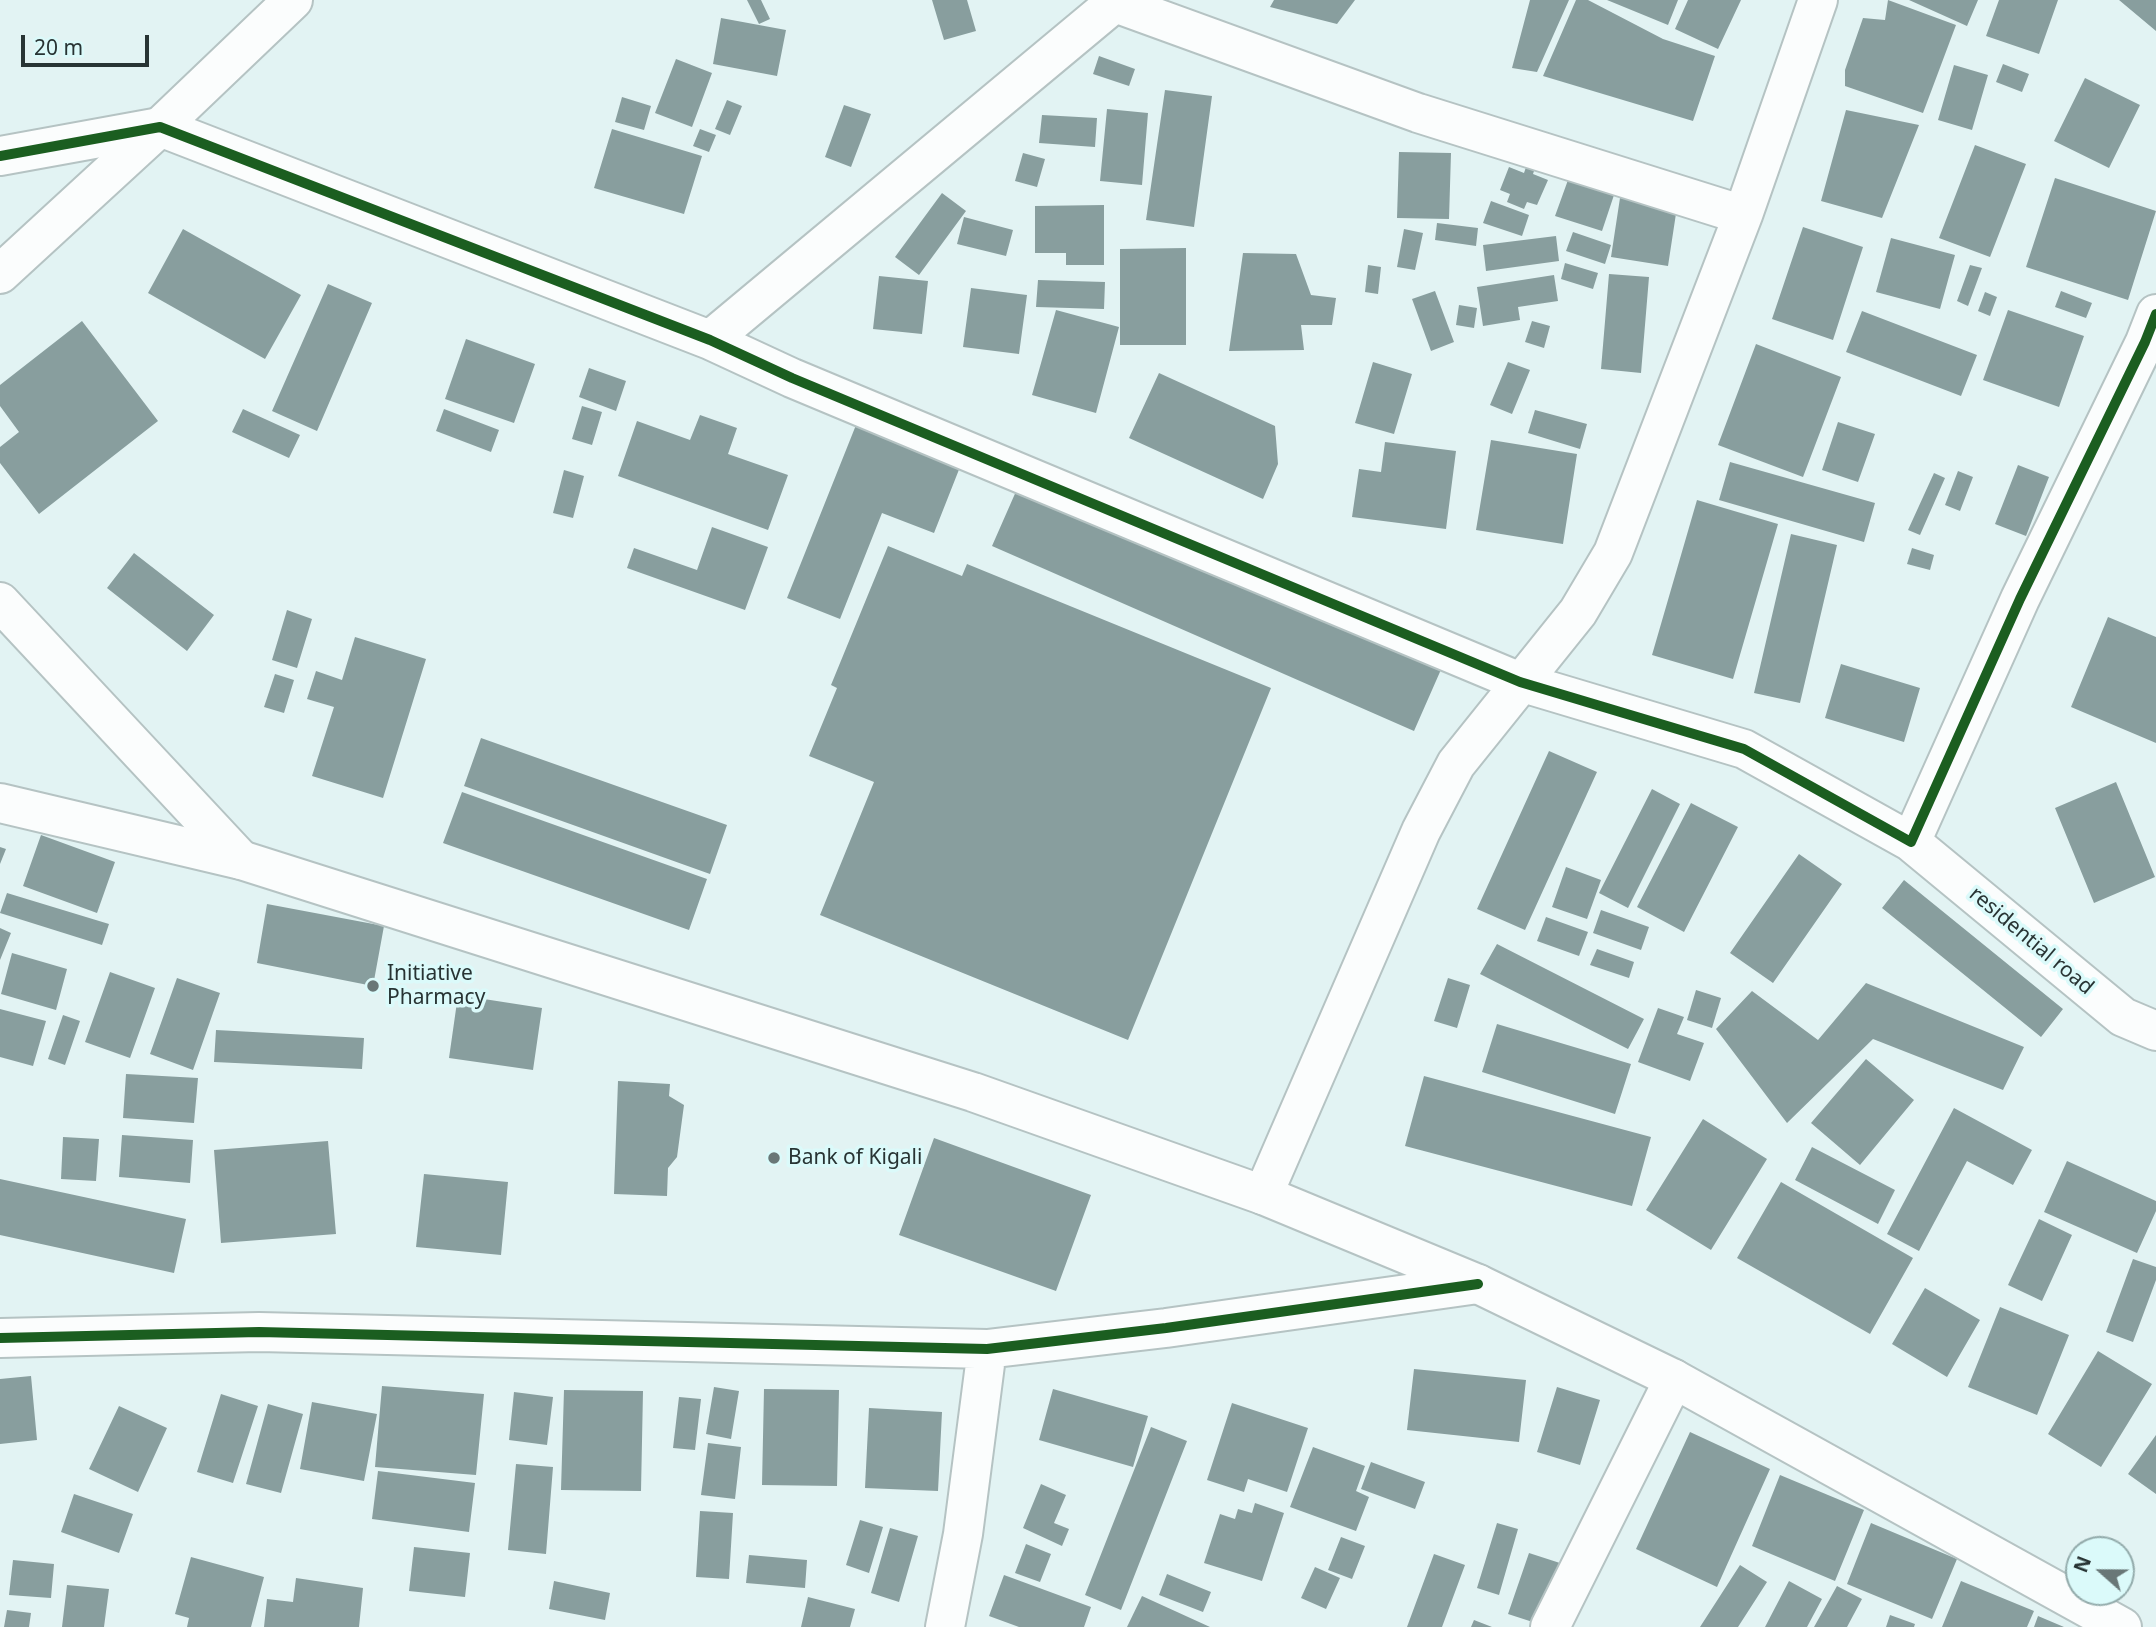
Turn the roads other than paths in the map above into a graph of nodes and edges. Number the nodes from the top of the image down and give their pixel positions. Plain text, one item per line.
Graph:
1 (293, 0) edge
2 (1818, 0) edge
3 (1117, 1) edge
4 (160, 127) junction
5 (0, 156) edge
6 (1743, 215) junction
7 (0, 274) edge
8 (2152, 333) edge
9 (710, 340) junction
10 (0, 602) edge
11 (1520, 682) junction
12 (0, 803) edge
13 (1911, 842) junction
14 (241, 860) junction
15 (2156, 1031) edge
16 (1262, 1195) junction
17 (1478, 1284) junction
18 (0, 1338) edge
19 (987, 1349) junction
20 (1674, 1379) junction
21 (945, 1627) edge
22 (1550, 1627) edge
23 (2122, 1627) edge

1 - 4 street
2 - 6 street
3 - 6 street
3 - 9 street
4 - 5 street
4 - 7 street
4 - 9 street, residential road
6 - 11 street
8 - 13 street
9 - 11 street, residential road
10 - 14 street
11 - 13 street, residential road
11 - 16 street
12 - 14 street
13 - 15 street, residential road
14 - 16 street
16 - 17 street
17 - 19 street
17 - 20 street
18 - 19 street
19 - 21 street
20 - 22 street
20 - 23 street

